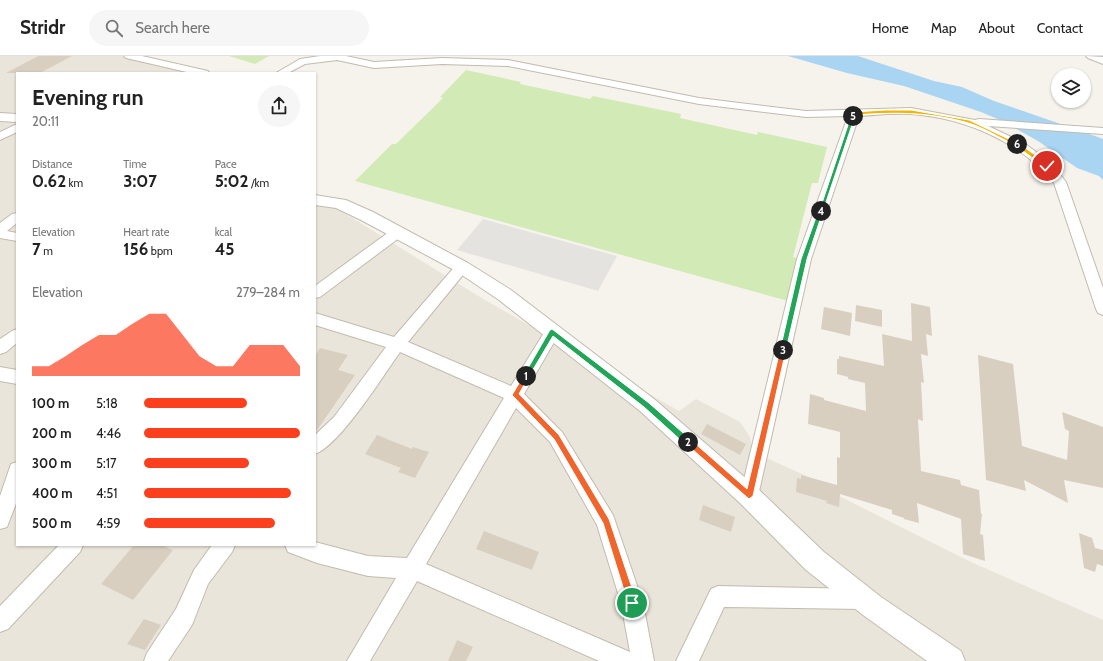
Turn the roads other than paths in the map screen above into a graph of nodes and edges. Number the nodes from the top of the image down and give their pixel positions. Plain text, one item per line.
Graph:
1 (130, 56) edge
2 (1091, 56) edge
3 (1103, 61) edge
4 (183, 71) edge
5 (194, 72) edge
6 (282, 72) edge
7 (854, 114) junction
8 (0, 117) edge
9 (16, 118) edge
10 (968, 121) junction
11 (16, 128) edge
12 (1103, 131) edge
13 (0, 138) edge
14 (316, 200) edge
15 (16, 218) edge
16 (0, 229) edge
17 (398, 232) junction
18 (0, 234) edge
19 (16, 237) edge
20 (462, 267) junction
21 (316, 292) edge
22 (1103, 309) edge
23 (316, 319) edge
24 (552, 332) junction
25 (16, 336) edge
26 (397, 344) junction
27 (0, 348) edge
28 (0, 374) edge
29 (16, 377) edge
30 (515, 395) junction
31 (316, 445) edge
32 (16, 479) edge
33 (749, 496) junction
34 (0, 520) edge
35 (72, 546) edge
36 (224, 546) edge
37 (298, 546) edge
38 (413, 569) junction
39 (862, 598) junction
40 (0, 621) edge
41 (155, 661) edge
42 (358, 661) edge
43 (625, 661) edge
44 (643, 661) edge
45 (687, 661) edge
46 (951, 661) edge

1 - 4 street
2 - 3 street
4 - 5 street
6 - 7 street
7 - 10 street
7 - 33 street
8 - 9 street
10 - 12 street
10 - 22 street
11 - 13 street
14 - 17 street
15 - 16 street
17 - 20 street
17 - 21 street
18 - 19 street
20 - 24 street
20 - 26 street
23 - 26 street
24 - 30 street
24 - 33 street
25 - 27 street
26 - 30 street
26 - 31 street
28 - 29 street
30 - 38 street
30 - 44 street
32 - 34 street
33 - 39 street
35 - 40 street
36 - 41 street
37 - 38 street
38 - 42 street
38 - 43 street
39 - 45 street
39 - 46 street

